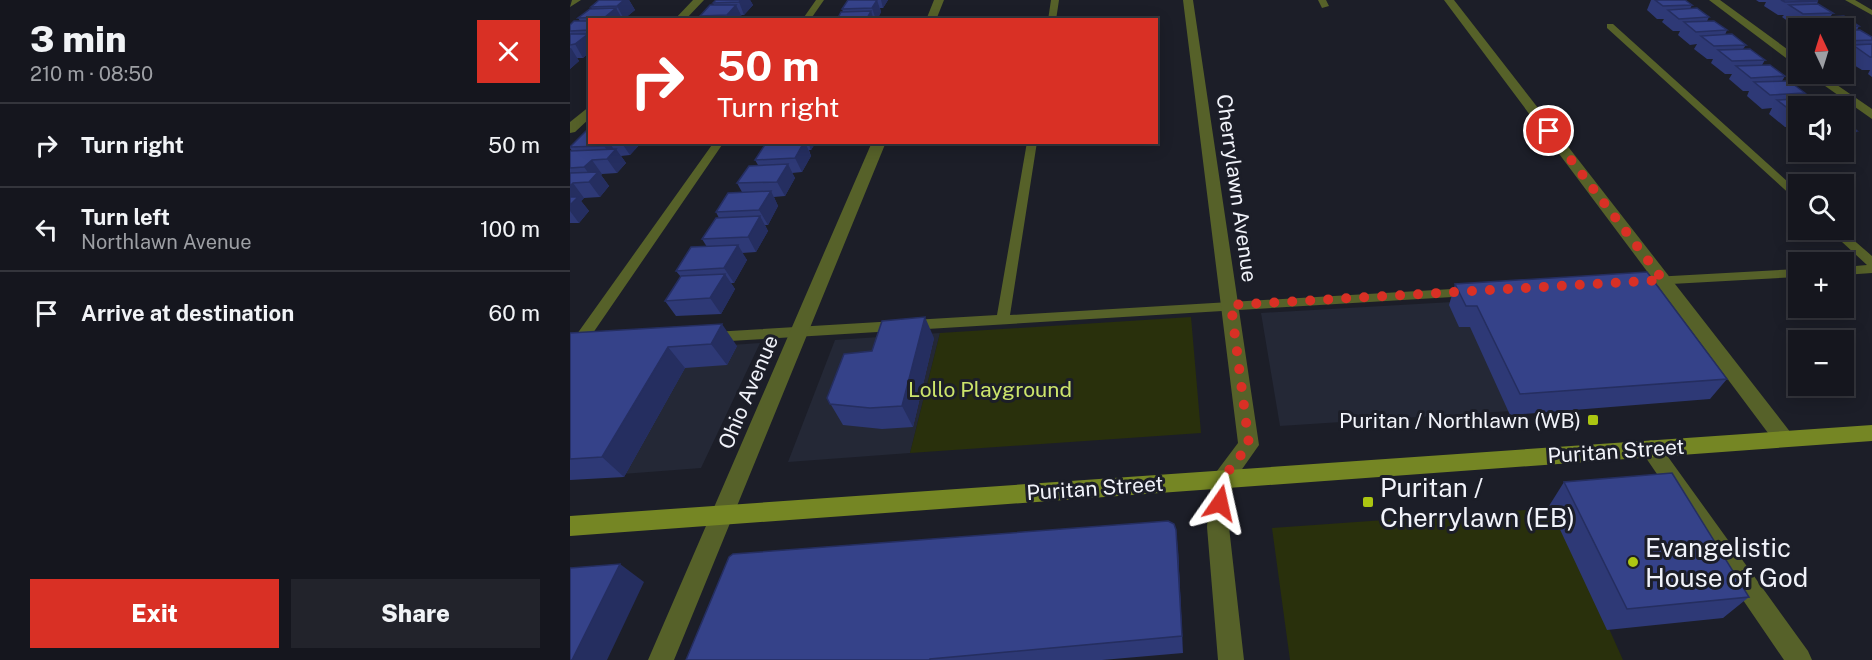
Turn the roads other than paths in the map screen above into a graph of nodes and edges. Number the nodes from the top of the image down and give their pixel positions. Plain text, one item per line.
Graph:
1 (577, 0) edge
2 (699, 0) edge
3 (820, 0) edge
4 (939, 0) edge
5 (1055, 0) edge
6 (1188, 0) edge
7 (1449, 0) edge
8 (1714, 0) edge
9 (1849, 0) edge
10 (570, 5) edge
11 (1872, 13) edge
12 (681, 18) edge
13 (807, 18) edge
14 (932, 18) edge
15 (1052, 18) edge
16 (1610, 26) dead end
17 (1788, 55) edge
18 (1828, 84) edge
19 (588, 112) edge
20 (1872, 116) edge
21 (570, 129) edge
22 (718, 144) edge
23 (878, 144) edge
24 (1032, 144) edge
25 (1788, 187) edge
26 (1846, 240) edge
27 (1872, 263) edge
28 (1872, 269) edge
29 (1854, 270) edge
30 (1788, 274) edge
31 (1663, 280) junction
32 (1616, 283) edge
33 (1488, 291) edge
34 (1231, 305) junction
35 (1003, 320) junction
36 (799, 333) junction
37 (693, 338) edge
38 (600, 344) edge
39 (573, 345) edge
40 (1872, 433) edge
41 (1784, 439) junction
42 (1652, 449) junction
43 (1222, 479) junction
44 (722, 514) junction
45 (570, 526) edge
46 (661, 660) edge
47 (1232, 660) edge
48 (1799, 660) edge

1 - 10 lane
2 - 12 street
3 - 13 lane
4 - 14 street
5 - 15 lane
6 - 34 street, Cherrylawn Avenue
7 - 31 street
8 - 17 street
9 - 11 lane
16 - 25 lane
18 - 20 street
19 - 21 street
22 - 39 lane
23 - 36 street, Ohio Avenue
24 - 35 lane
26 - 27 lane
28 - 29 lane
30 - 31 lane
31 - 32 lane
31 - 41 street
33 - 34 lane
34 - 35 lane
34 - 43 street, Cherrylawn Avenue
35 - 36 lane
36 - 37 lane
36 - 44 street, Ohio Avenue
38 - 39 lane
40 - 41 street, Puritan Street
41 - 42 street, Puritan Street
42 - 43 street, Puritan Street
42 - 48 street
43 - 44 street, Puritan Street
43 - 47 street
44 - 45 street, Puritan Street
44 - 46 street, Ohio Avenue

